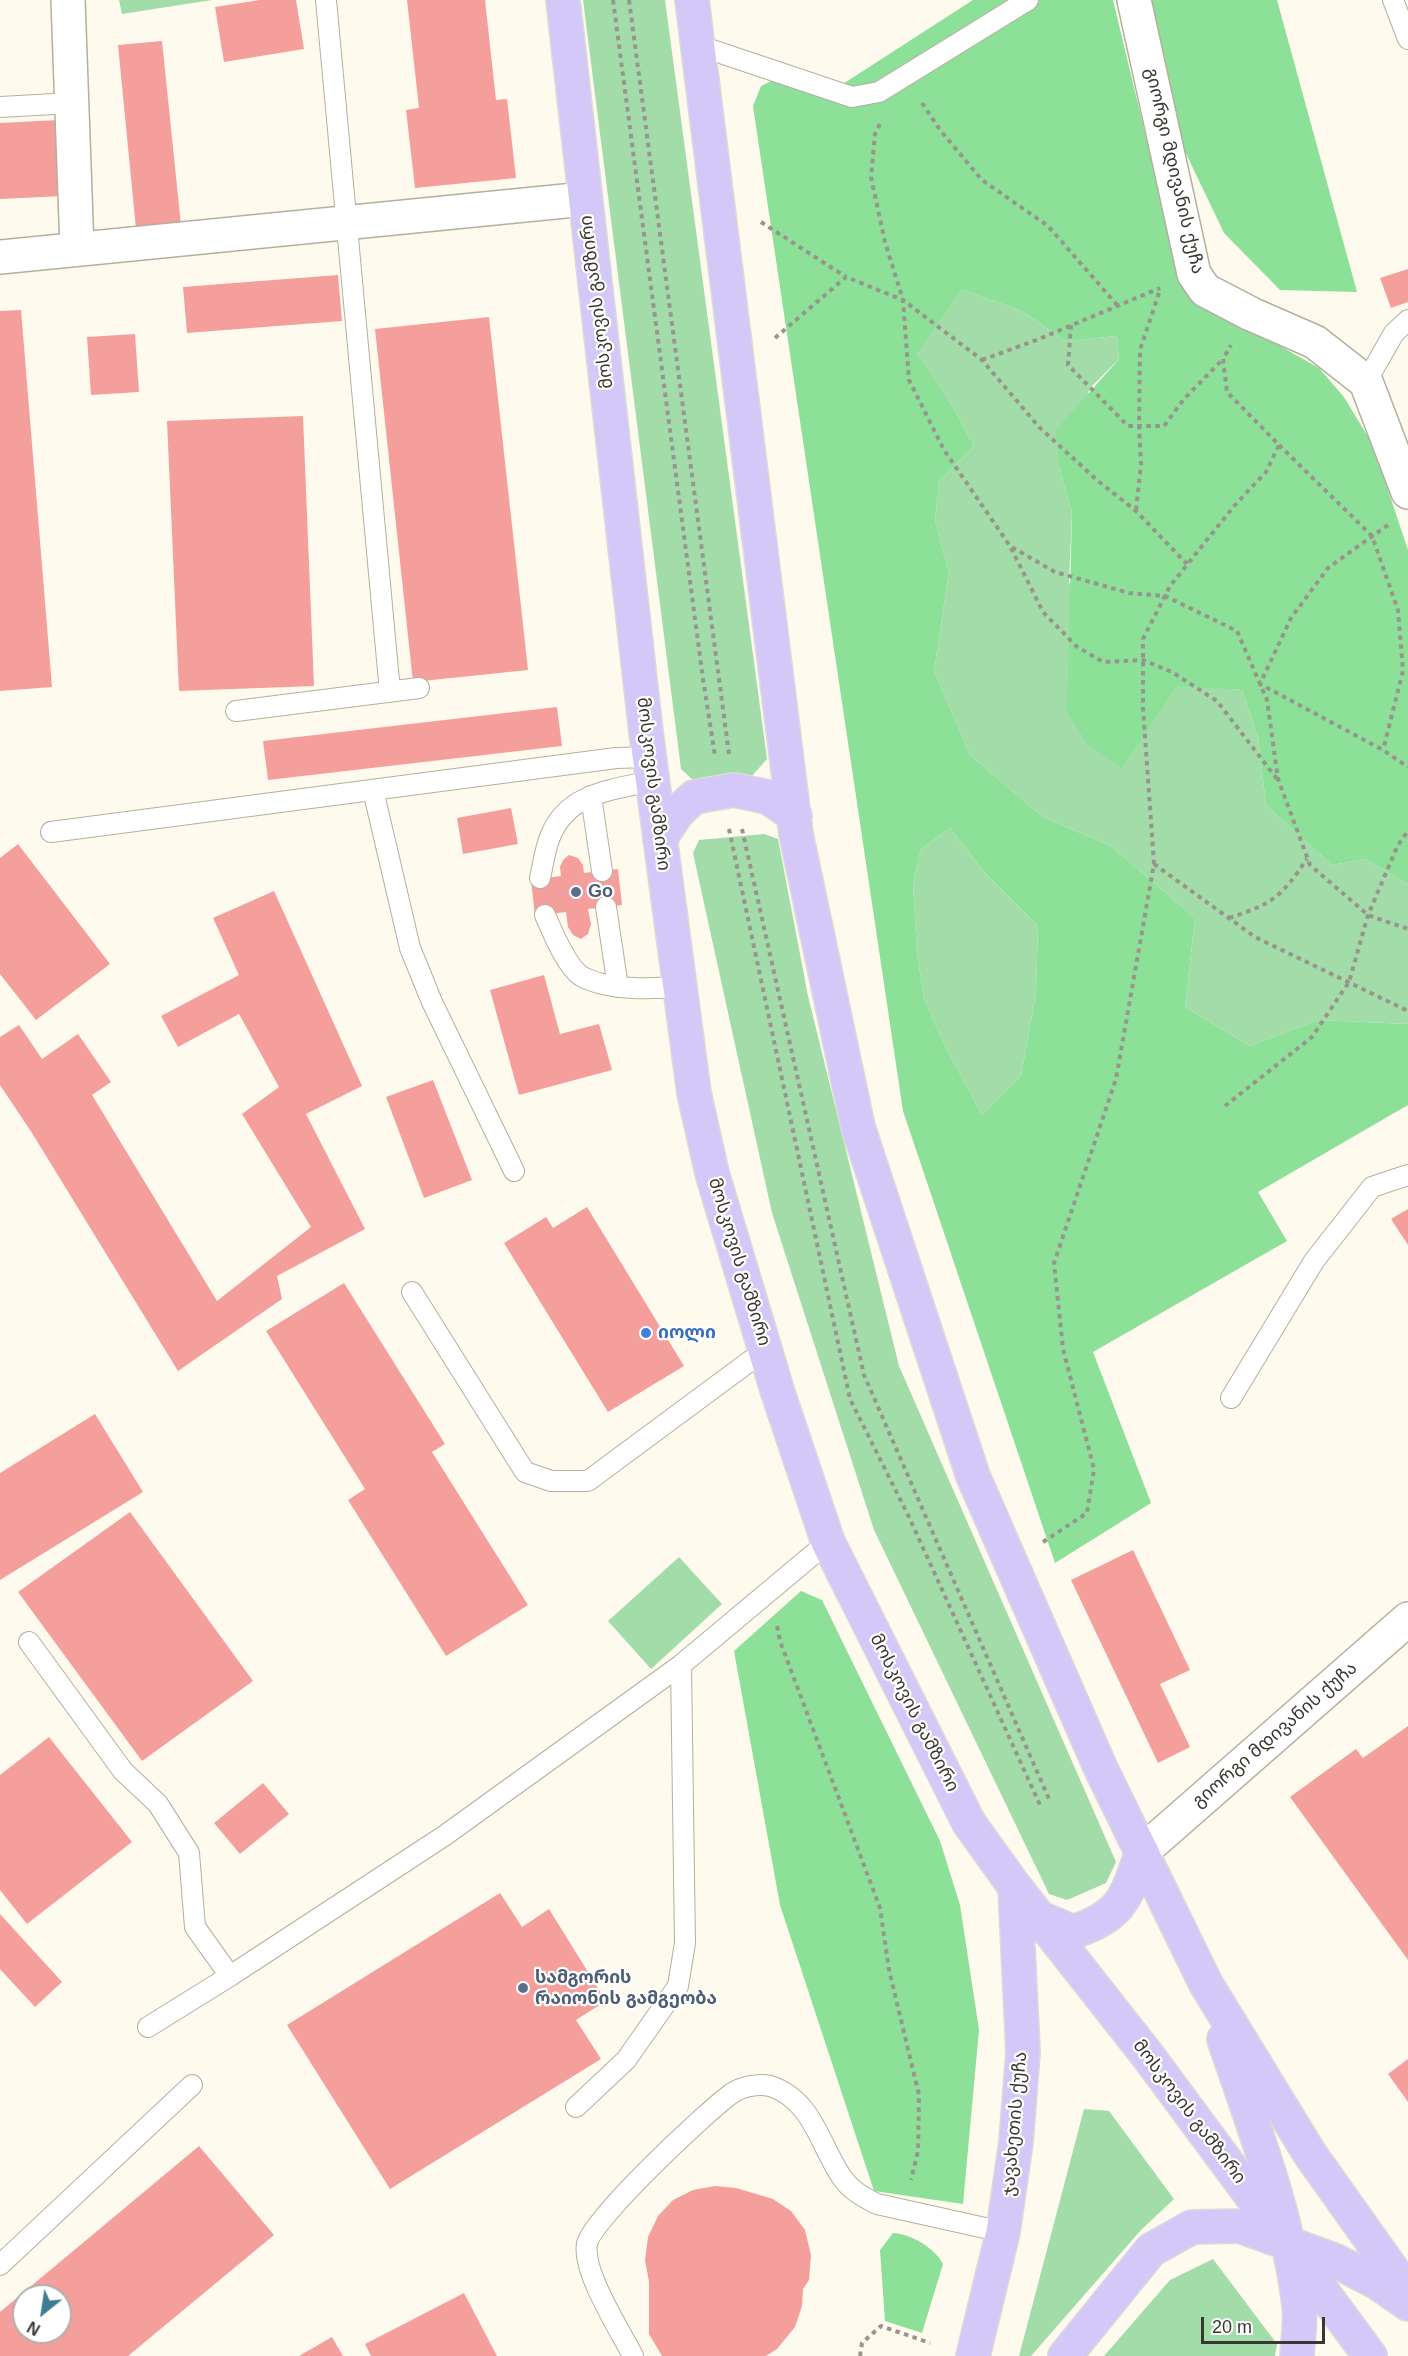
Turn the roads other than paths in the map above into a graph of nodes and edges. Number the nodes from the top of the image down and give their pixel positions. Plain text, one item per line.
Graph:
1 (68, 0) edge
2 (326, 0) edge
3 (563, 0) edge
4 (692, 0) edge
5 (1028, 0) edge
6 (1134, 0) edge
7 (1393, 0) edge
8 (1408, 39) edge
9 (697, 45) junction
10 (72, 103) junction
11 (0, 107) edge
12 (585, 199) junction
13 (348, 223) junction
14 (77, 249) junction
15 (0, 257) edge
16 (1408, 320) edge
17 (1366, 382) junction
18 (1408, 492) edge
19 (419, 688) dead end
20 (390, 692) junction
21 (236, 711) dead end
22 (650, 769) junction
23 (373, 790) junction
24 (591, 796) junction
25 (795, 816) junction
26 (51, 832) dead end
27 (660, 839) junction
28 (602, 871) dead end
29 (540, 878) dead end
30 (606, 907) dead end
31 (545, 915) dead end
32 (679, 986) junction
33 (618, 987) junction
34 (514, 1171) dead end
35 (1408, 1175) edge
36 (412, 1293) dead end
37 (765, 1352) junction
38 (1232, 1398) dead end
39 (828, 1542) junction
40 (1408, 1619) edge
41 (29, 1642) dead end
42 (681, 1665) junction
43 (1142, 1852) junction
44 (1015, 1887) junction
45 (1036, 1916) junction
46 (230, 1976) junction
47 (1206, 1984) junction
48 (148, 2027) dead end
49 (192, 2085) dead end
50 (576, 2107) dead end
51 (1003, 2232) junction
52 (1287, 2242) junction
53 (0, 2265) edge
54 (1408, 2292) edge
55 (1408, 2304) edge
56 (633, 2356) edge
57 (973, 2356) edge
58 (1065, 2356) edge
59 (1297, 2356) edge
60 (1370, 2356) edge

1 - 10 street
2 - 13 lane
3 - 12 main road, მოსკოვის გამზირი
4 - 9 main road
5 - 9 lane
6 - 17 street, გიორგი მდივანის ქუჩა
7 - 8 lane
9 - 25 main road
10 - 11 lane
10 - 14 street
12 - 13 street
12 - 22 main road, მოსკოვის გამზირი
13 - 14 street
13 - 20 lane
14 - 15 street
16 - 17 lane
17 - 18 street
19 - 20 lane
20 - 21 lane
22 - 23 lane
22 - 24 lane
22 - 27 main road, მოსკოვის გამზირი
23 - 26 lane
23 - 34 lane
24 - 28 lane
24 - 29 lane
25 - 27 main road
25 - 43 main road
27 - 32 main road, მოსკოვის გამზირი
30 - 33 lane
31 - 33 lane
32 - 33 lane
32 - 37 main road, მოსკოვის გამზირი
35 - 38 lane
36 - 37 lane
37 - 39 main road, მოსკოვის გამზირი
39 - 42 lane
39 - 44 main road, მოსკოვის გამზირი
40 - 43 street, გიორგი მდივანის ქუჩა
41 - 46 lane
42 - 46 lane
42 - 50 lane
43 - 45 main road
43 - 47 main road
44 - 45 main road, მოსკოვის გამზირი
44 - 51 main road, ჯავახეთის ქუჩა
45 - 52 main road, მოსკოვის გამზირი
46 - 48 lane
47 - 52 main road
47 - 54 main road
49 - 53 lane
51 - 56 lane
51 - 57 main road, ჯავახეთის ქუჩა
52 - 55 main road
52 - 58 main road
52 - 59 main road
52 - 60 main road, მოსკოვის გამზირი

